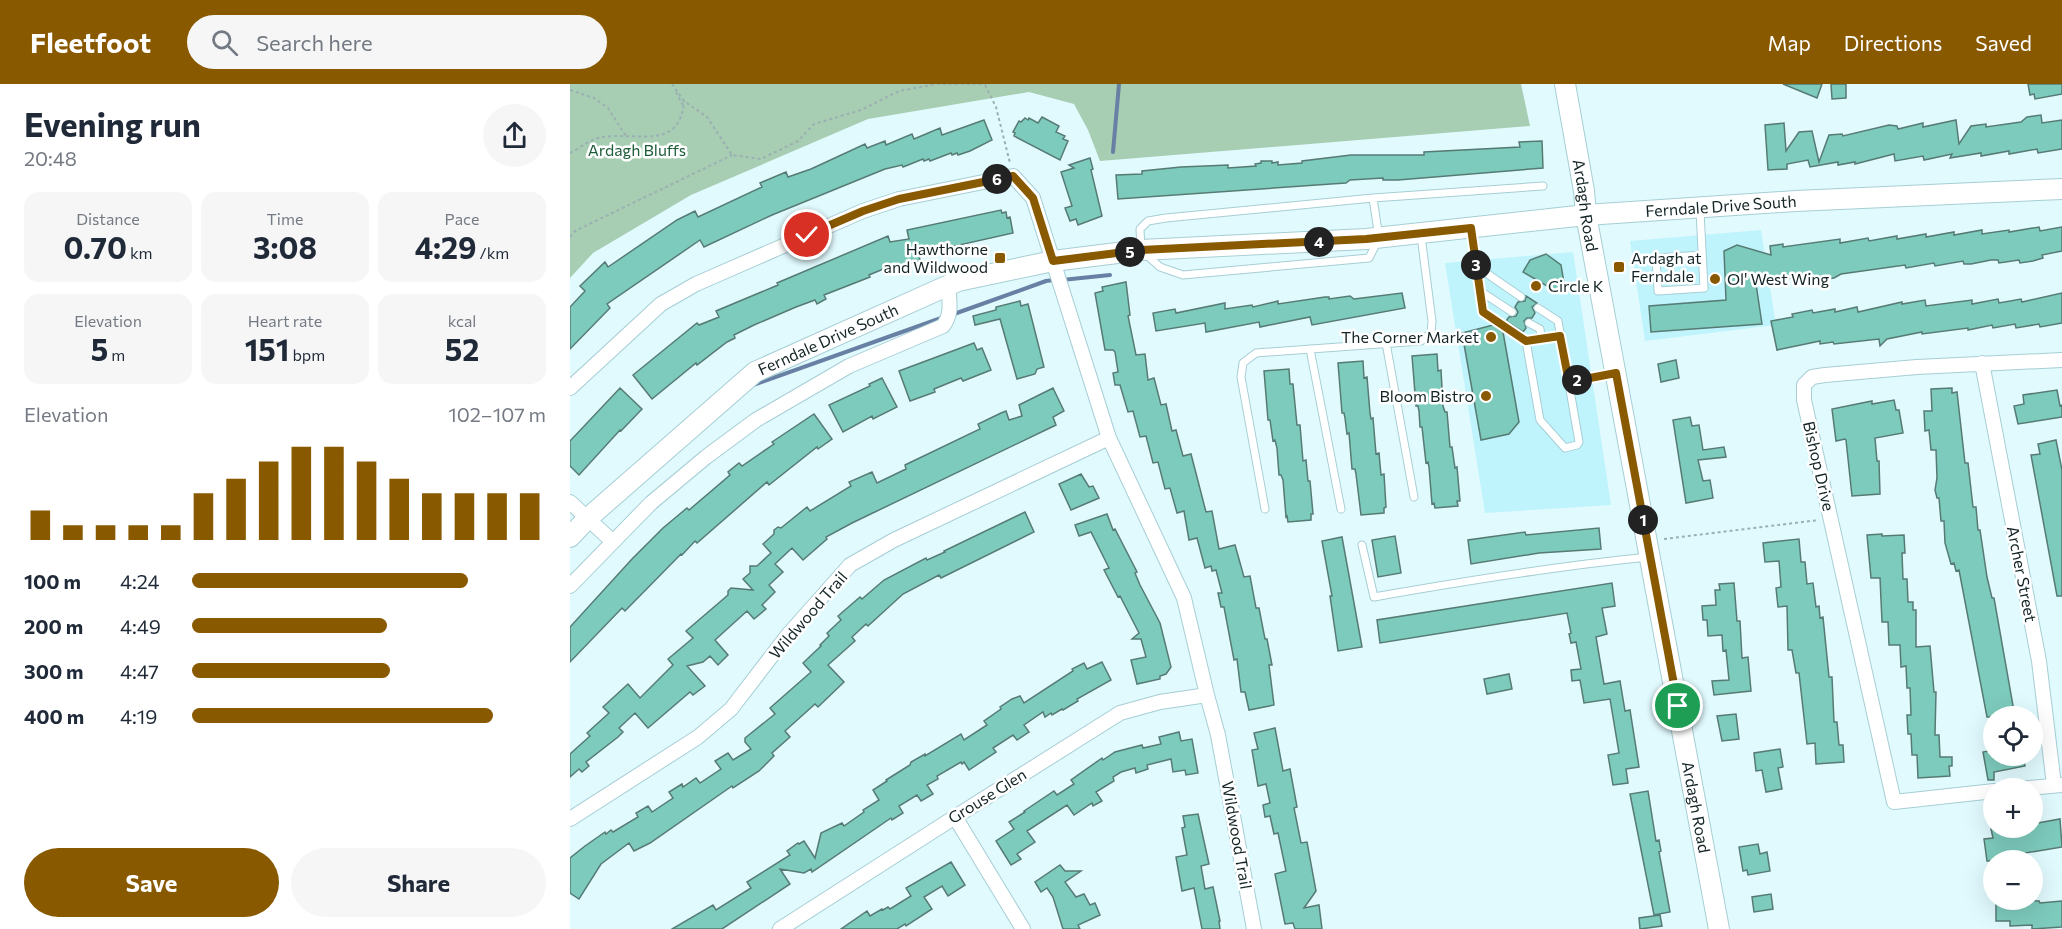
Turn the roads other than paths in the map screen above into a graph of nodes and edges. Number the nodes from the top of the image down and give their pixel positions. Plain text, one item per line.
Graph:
1 (1565, 84) edge
2 (1543, 186) dead end
3 (2062, 189) edge
4 (1373, 198) junction
5 (1700, 208) junction
6 (1586, 215) junction
7 (1471, 228) junction
8 (1420, 233) junction
9 (1379, 238) junction
10 (1141, 250) junction
11 (1702, 255) junction
12 (1053, 261) junction
13 (1476, 266) junction
14 (948, 285) junction
15 (1480, 291) junction
16 (1521, 297) dead end
17 (1539, 308) dead end
18 (1512, 312) dead end
19 (1529, 323) dead end
20 (1560, 336) junction
21 (1541, 339) junction
22 (1526, 341) junction
23 (1386, 344) junction
24 (1310, 349) junction
25 (2062, 360) edge
26 (1982, 363) junction
27 (1616, 373) junction
28 (1569, 382) junction
29 (570, 388) edge
30 (1108, 438) junction
31 (1414, 497) dead end
32 (570, 502) edge
33 (1265, 509) dead end
34 (1341, 509) dead end
35 (587, 519) junction
36 (570, 537) edge
37 (613, 542) junction
38 (1362, 545) dead end
39 (1649, 550) junction
40 (570, 585) edge
41 (1207, 695) junction
42 (2058, 785) edge
43 (2043, 786) edge
44 (1983, 792) edge
45 (955, 817) junction
46 (570, 819) edge
47 (780, 929) edge
48 (1023, 929) edge
49 (1254, 929) edge
50 (1719, 929) edge

1 - 6 main road, Ardagh Road
2 - 4 lane
3 - 5 main road, Ferndale Drive South
4 - 9 lane
4 - 10 lane
5 - 6 main road, Ferndale Drive South
5 - 11 lane
6 - 7 main road, Ferndale Drive South
6 - 27 main road, Ardagh Road
7 - 8 main road, Ferndale Drive South
7 - 13 lane
8 - 9 main road, Ferndale Drive South
8 - 23 lane
9 - 10 main road, Ferndale Drive South
9 - 10 lane
10 - 12 main road, Ferndale Drive South
11 - 11 lane
12 - 14 main road, Ferndale Drive South
12 - 29 street, Wildwood Trail
12 - 30 street, Wildwood Trail
13 - 15 lane
13 - 16 lane
14 - 35 main road, Ferndale Drive South
14 - 37 street
15 - 18 lane
15 - 22 lane
17 - 20 lane
19 - 21 lane
20 - 21 lane
20 - 28 lane
21 - 22 lane
22 - 28 lane
23 - 24 lane
23 - 31 lane
24 - 33 lane
24 - 34 lane
25 - 26 street, Bishop Drive
26 - 42 street, Archer Street
26 - 44 street, Bishop Drive
27 - 28 lane
27 - 39 main road, Ardagh Road
30 - 41 street, Wildwood Trail
30 - 46 street, Wildwood Trail
32 - 35 street
35 - 36 main road, Ferndale Drive South
35 - 37 street
37 - 40 street
38 - 39 lane
39 - 50 main road, Ardagh Road
41 - 45 street, Grouse Glen
41 - 49 street, Wildwood Trail
42 - 43 street
45 - 47 street, Grouse Glen
45 - 48 street

